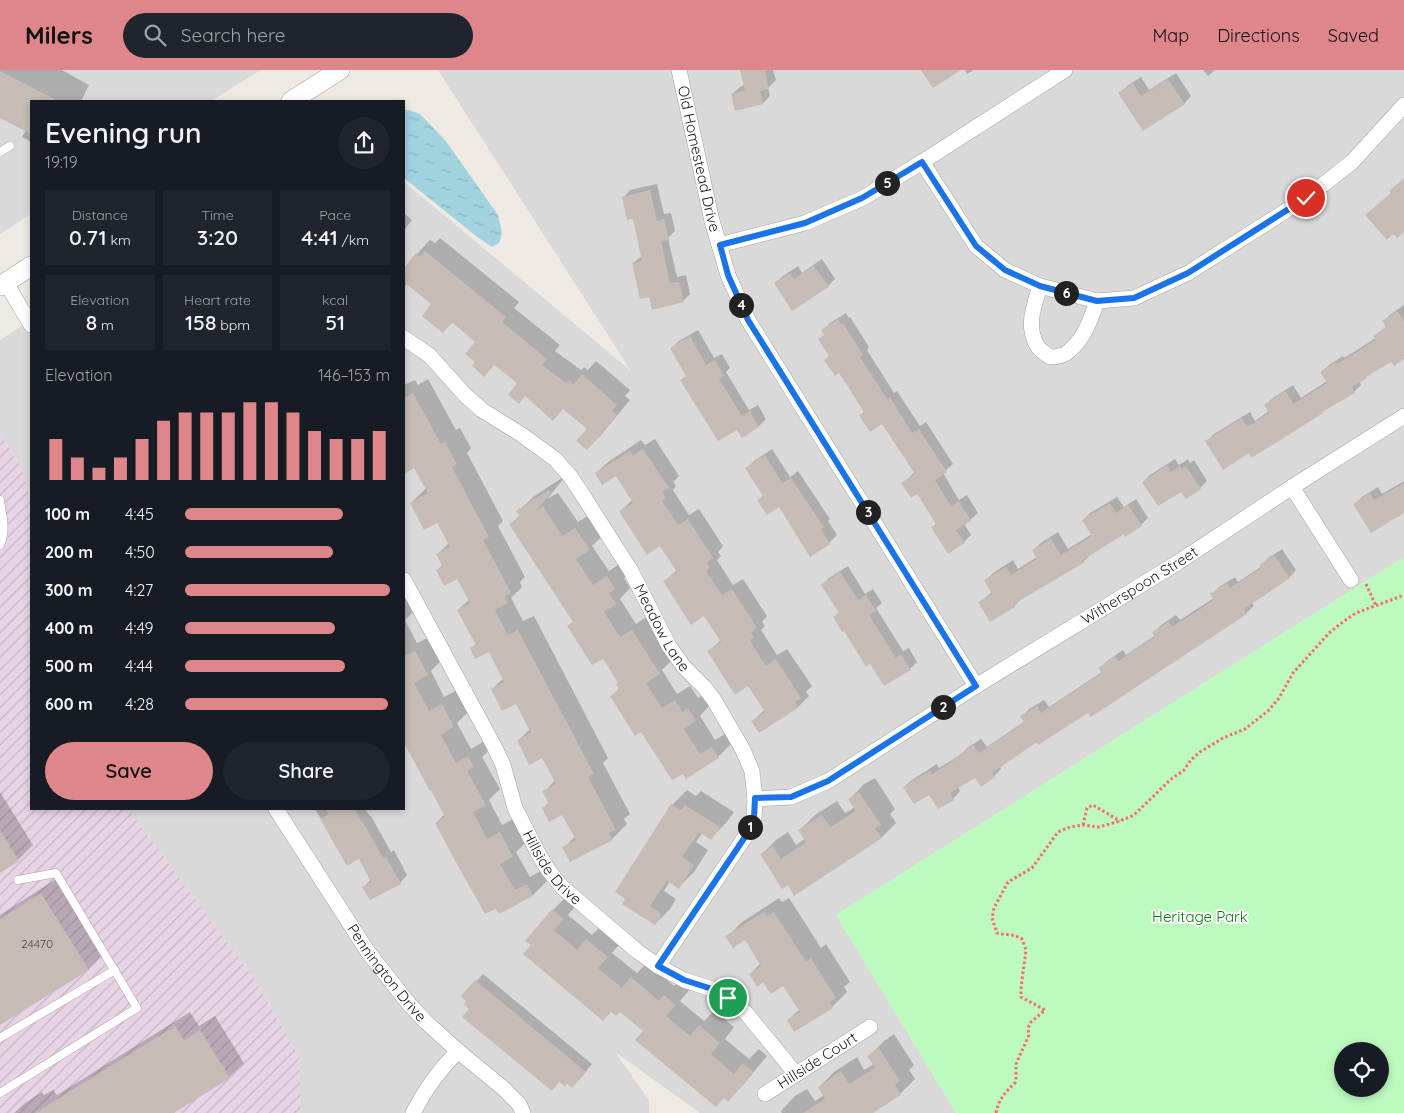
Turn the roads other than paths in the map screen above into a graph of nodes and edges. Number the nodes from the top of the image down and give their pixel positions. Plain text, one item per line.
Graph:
1 (340, 70) edge
2 (679, 70) edge
3 (1065, 70) edge
4 (293, 100) edge
5 (1404, 105) edge
6 (10, 146) dead end
7 (0, 152) edge
8 (922, 162) junction
9 (720, 245) junction
10 (30, 267) edge
11 (3, 284) edge
12 (1040, 286) junction
13 (1097, 301) junction
14 (30, 324) edge
15 (405, 339) edge
16 (1404, 416) edge
17 (1292, 487) junction
18 (0, 500) edge
19 (0, 545) edge
20 (1358, 581) road end
21 (405, 582) edge
22 (976, 686) junction
23 (755, 798) junction
24 (277, 810) edge
25 (18, 880) dead end
26 (658, 966) junction
27 (114, 970) junction
28 (870, 1027) dead end
29 (0, 1038) edge
30 (458, 1051) junction
31 (796, 1074) junction
32 (0, 1093) edge
33 (765, 1094) dead end
34 (413, 1113) edge
35 (523, 1113) edge

1 - 4 street
2 - 9 street, Old Homestead Drive
3 - 8 street
5 - 13 street
6 - 7 lane
8 - 9 street
8 - 12 street
9 - 22 street, Old Homestead Drive
10 - 11 street
11 - 14 street
12 - 13 street
12 - 13 street
15 - 23 street, Meadow Lane
16 - 17 street, Witherspoon Street
17 - 20 street
17 - 22 street, Witherspoon Street
18 - 19 lane
21 - 26 street, Hillside Drive
22 - 23 street, Witherspoon Street
23 - 26 street, Meadow Lane
24 - 30 street, Pennington Drive
25 - 27 lane
26 - 31 street, Hillside Drive
27 - 29 lane
27 - 32 lane
28 - 31 street, Hillside Court
30 - 34 street
30 - 35 street, Pennington Drive
31 - 33 street, Hillside Court

